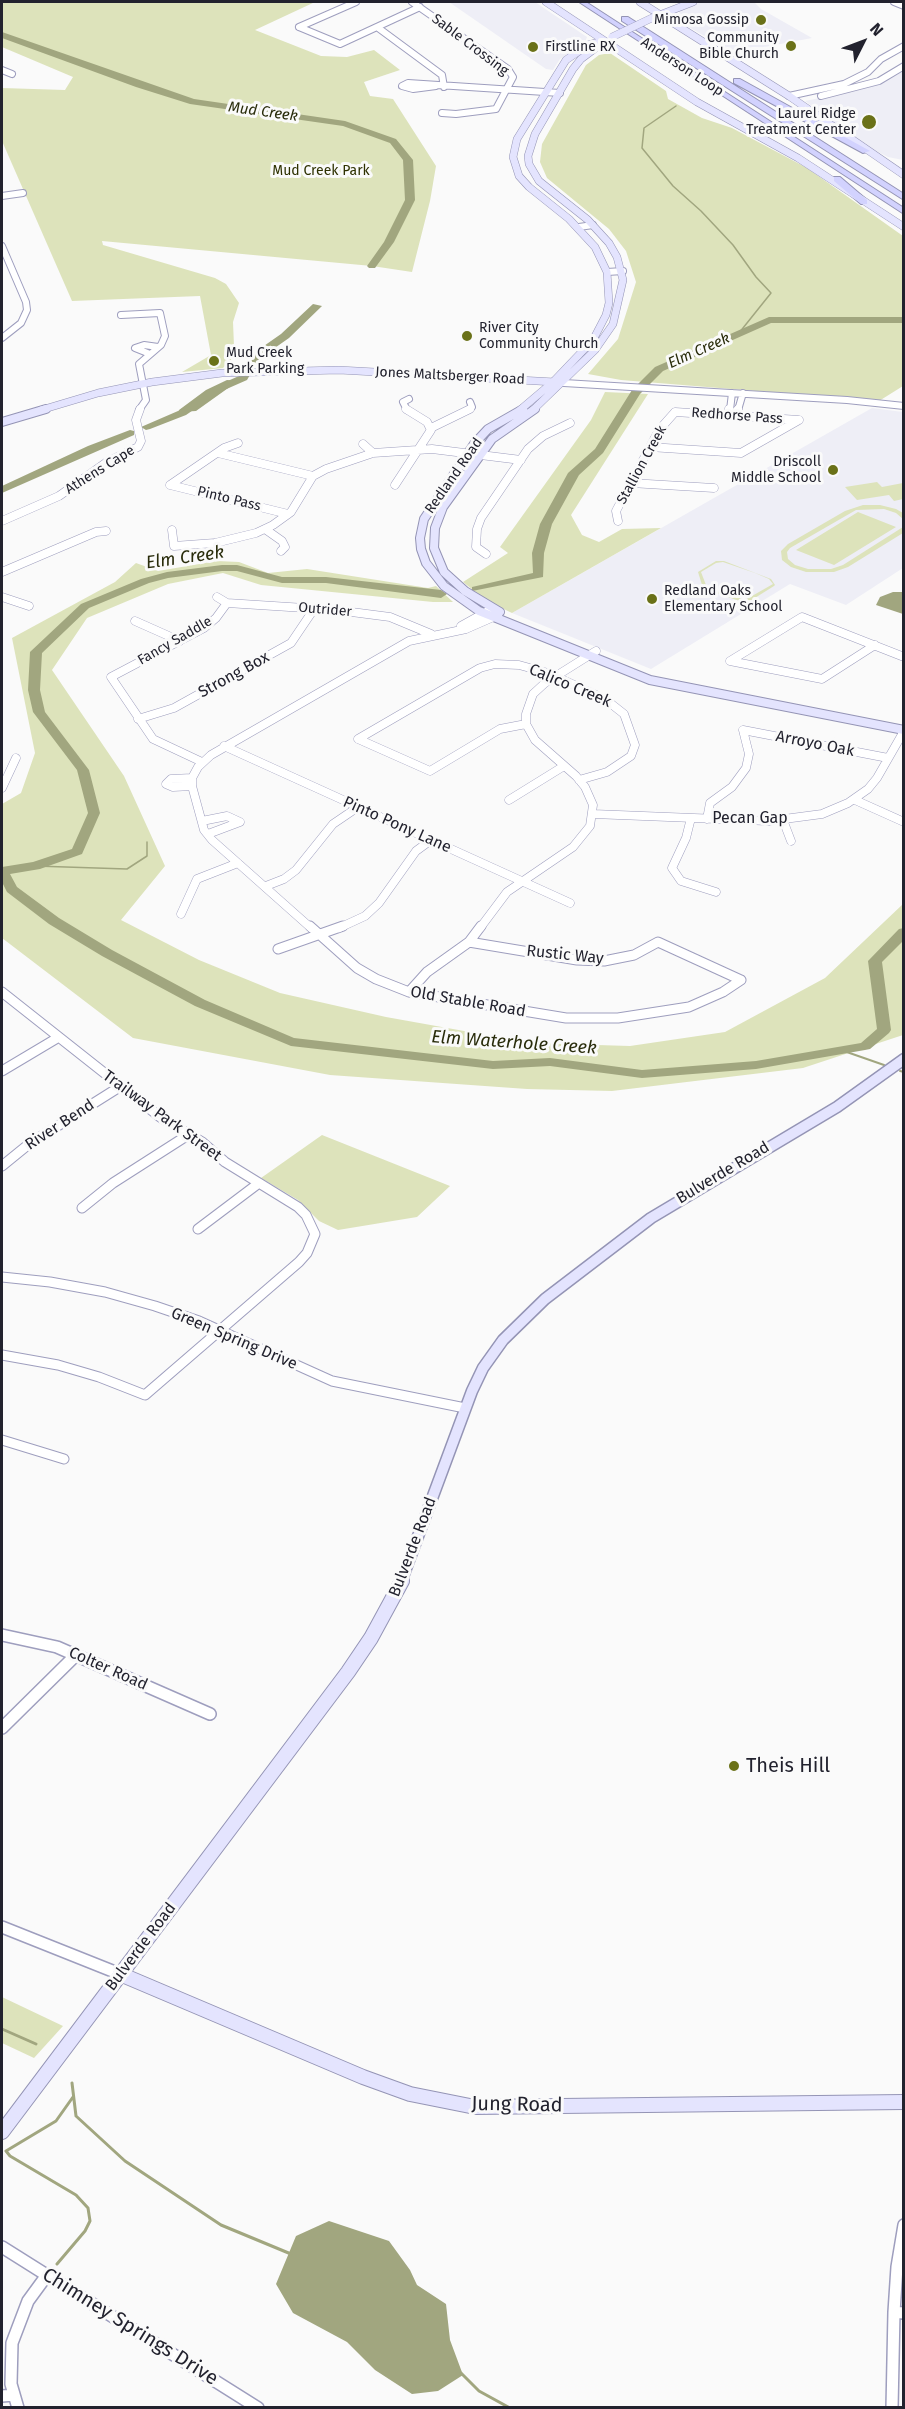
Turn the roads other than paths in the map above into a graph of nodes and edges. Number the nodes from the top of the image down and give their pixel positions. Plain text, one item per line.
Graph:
1 (356, 2) edge
2 (412, 2) edge
3 (546, 2) edge
4 (582, 2) edge
5 (598, 2) edge
6 (683, 2) edge
7 (693, 2) edge
8 (894, 2) edge
9 (643, 3) edge
10 (903, 6) edge
11 (420, 7) junction
12 (675, 7) junction
13 (657, 16) junction
14 (674, 23) junction
15 (377, 27) junction
16 (643, 30) junction
17 (604, 40) junction
18 (649, 46) junction
19 (903, 46) edge
20 (618, 50) junction
21 (591, 51) junction
22 (572, 56) junction
23 (579, 62) junction
24 (903, 66) edge
25 (2, 69) edge
26 (559, 70) junction
27 (12, 74) dead end
28 (570, 76) junction
29 (862, 76) junction
30 (879, 81) junction
31 (436, 86) junction
32 (444, 87) junction
33 (507, 91) junction
34 (544, 94) junction
35 (559, 95) junction
36 (792, 98) junction
37 (442, 113) dead end
38 (521, 132) junction
39 (535, 134) junction
40 (866, 152) junction
41 (903, 175) edge
42 (539, 181) junction
43 (524, 182) junction
44 (23, 193) dead end
45 (2, 196) edge
46 (903, 198) edge
47 (864, 202) junction
48 (903, 212) edge
49 (593, 225) junction
50 (579, 227) junction
51 (903, 227) edge
52 (2, 246) edge
53 (623, 271) junction
54 (607, 272) junction
55 (121, 315) dead end
56 (2, 338) edge
57 (158, 347) junction
58 (150, 354) junction
59 (554, 382) junction
60 (145, 383) junction
61 (564, 383) junction
62 (732, 393) junction
63 (743, 393) junction
64 (409, 399) dead end
65 (470, 402) dead end
66 (903, 406) edge
67 (675, 412) joint
68 (732, 416) junction
69 (2, 422) edge
70 (570, 423) dead end
71 (431, 428) junction
72 (480, 437) junction
73 (492, 439) junction
74 (238, 443) dead end
75 (363, 444) dead end
76 (650, 447) junction
77 (421, 448) junction
78 (218, 453) junction
79 (373, 453) junction
80 (469, 453) junction
81 (481, 454) junction
82 (520, 460) junction
83 (313, 476) junction
84 (632, 483) junction
85 (395, 485) dead end
86 (714, 488) dead end
87 (288, 514) junction
88 (424, 519) junction
89 (437, 520) junction
90 (2, 521) edge
91 (618, 521) dead end
92 (265, 529) junction
93 (172, 530) dead end
94 (106, 531) dead end
95 (434, 548) junction
96 (421, 549) junction
97 (281, 551) dead end
98 (486, 554) dead end
99 (2, 572) edge
100 (2, 597) edge
101 (217, 597) dead end
102 (227, 603) junction
103 (29, 606) dead end
104 (314, 609) junction
105 (493, 613) junction
106 (135, 621) dead end
107 (431, 634) junction
108 (180, 641) junction
109 (874, 645) junction
110 (382, 647) dead end
111 (391, 651) junction
112 (592, 654) junction
113 (903, 657) edge
114 (106, 668) dead end
115 (639, 673) junction
116 (115, 675) junction
117 (554, 676) junction
118 (138, 719) junction
119 (526, 723) junction
120 (903, 723) edge
121 (903, 731) edge
122 (224, 746) junction
123 (16, 758) dead end
124 (888, 758) junction
125 (202, 762) junction
126 (564, 766) junction
127 (579, 780) junction
128 (2, 788) edge
129 (509, 800) dead end
130 (855, 800) junction
131 (358, 807) junction
132 (593, 814) junction
133 (691, 818) junction
134 (707, 819) junction
135 (783, 820) junction
136 (202, 821) junction
137 (903, 822) edge
138 (208, 834) junction
139 (431, 840) junction
140 (790, 841) dead end
141 (238, 863) junction
142 (522, 881) junction
143 (266, 886) junction
144 (716, 892) dead end
145 (570, 903) dead end
146 (181, 914) dead end
147 (320, 934) junction
148 (469, 942) junction
149 (278, 949) dead end
150 (741, 980) joint
151 (2, 992) edge
152 (409, 992) junction
153 (59, 1037) junction
154 (903, 1059) edge
155 (2, 1071) edge
156 (121, 1086) junction
157 (188, 1135) junction
158 (2, 1166) edge
159 (259, 1183) junction
160 (82, 1208) dead end
161 (198, 1229) dead end
162 (2, 1277) edge
163 (220, 1330) junction
164 (2, 1355) edge
165 (465, 1408) junction
166 (2, 1440) edge
167 (64, 1459) dead end
168 (2, 1635) edge
169 (76, 1655) junction
170 (210, 1714) dead end
171 (2, 1728) edge
172 (2, 1927) edge
173 (120, 1974) junction
174 (903, 2102) edge
175 (2, 2132) edge
176 (903, 2225) edge
177 (2, 2247) edge
178 (47, 2275) junction
179 (899, 2312) edge
180 (11, 2400) edge
181 (258, 2408) edge
182 (892, 2408) edge

1 - 15 street
2 - 11 street, Sable Crossing
3 - 17 main road
4 - 18 highway, Anderson Loop
5 - 16 highway, Anderson Loop
6 - 12 main road, Redland Road
7 - 12 main road, Redland Road
8 - 10 street
9 - 12 main road
9 - 13 main road
11 - 15 street
11 - 33 street, Sable Crossing
12 - 13 main road, Redland Road
12 - 14 main road
13 - 14 main road
13 - 17 main road, Redland Road, bridge
14 - 36 main road
15 - 32 street
16 - 40 highway
16 - 46 highway, Anderson Loop
17 - 20 main road
17 - 21 main road, Redland Road
17 - 22 main road, Redland Road
18 - 47 highway
18 - 48 highway, Anderson Loop
19 - 29 street
20 - 21 main road
20 - 47 main road
21 - 23 main road, Redland Road
22 - 23 main road
22 - 26 main road, Redland Road
23 - 28 main road, Redland Road
24 - 30 street
25 - 27 street
26 - 28 main road
26 - 34 main road, Redland Road
28 - 35 main road, Redland Road
29 - 30 street
29 - 36 street
30 - 36 street
31 - 31 street
31 - 32 street
32 - 33 street
33 - 34 street
33 - 37 street, Sable Crossing
34 - 35 street
34 - 38 main road, Redland Road
35 - 39 main road, Redland Road
36 - 40 main road
38 - 39 main road
38 - 43 main road, Redland Road
39 - 42 main road, Redland Road
40 - 41 main road
42 - 43 main road
42 - 49 main road, Redland Road
43 - 50 main road, Redland Road
44 - 45 street
47 - 51 main road
49 - 50 street
49 - 53 main road, Redland Road
50 - 54 main road, Redland Road
52 - 56 street
53 - 54 street
53 - 61 main road, Redland Road
54 - 59 main road, Redland Road
55 - 57 street
57 - 58 street
57 - 58 street
58 - 60 street
59 - 60 main road, Jones Maltsberger Road
59 - 61 main road, Jones Maltsberger Road
59 - 72 main road, Redland Road
60 - 69 main road, Jones Maltsberger Road
60 - 90 street, Athens Cape
61 - 62 street, Jones Maltsberger Road
61 - 73 main road, Redland Road
62 - 63 street, Jones Maltsberger Road
62 - 68 street
63 - 66 street, Jones Maltsberger Road
63 - 68 street
64 - 71 street
65 - 71 street
67 - 68 street, Redhorse Pass
67 - 76 street, Stallion Creek
68 - 76 street, Redhorse Pass
70 - 82 street
71 - 77 street
72 - 73 street
72 - 80 main road, Redland Road
73 - 81 main road, Redland Road
74 - 78 street
75 - 79 street
76 - 84 street, Stallion Creek
77 - 79 street
77 - 80 street
77 - 85 street
78 - 83 street
78 - 87 street, Pinto Pass
79 - 83 street
80 - 81 street
80 - 88 main road, Redland Road
81 - 82 street
81 - 89 main road, Redland Road
82 - 98 street
83 - 87 street
84 - 86 street
84 - 91 street, Stallion Creek
87 - 92 street
88 - 89 street
88 - 96 main road, Redland Road
89 - 95 main road, Redland Road
92 - 93 street
92 - 97 street
94 - 99 street
95 - 96 street
95 - 105 main road
96 - 105 main road
100 - 103 street
101 - 102 street, Outrider
102 - 104 street, Outrider
102 - 108 street, Fancy Saddle
104 - 107 street, Outrider
104 - 118 street, Strong Box
105 - 107 street, Old Stable Road
105 - 112 main road
106 - 108 street
107 - 111 street, Old Stable Road
108 - 116 street, Fancy Saddle
109 - 109 street
109 - 113 street
110 - 111 street
111 - 122 street, Old Stable Road
112 - 115 main road
112 - 117 street
114 - 116 street, Fancy Saddle
115 - 120 main road
115 - 121 main road
116 - 118 street
117 - 119 street
117 - 119 street, Calico Creek
117 - 127 street, Calico Creek
118 - 125 street
119 - 126 street
121 - 124 street, Pecan Gap
122 - 125 street, Old Stable Road
122 - 131 street, Pinto Pony Lane
123 - 128 street
124 - 130 street, Pecan Gap
124 - 134 street, Arroyo Oak
125 - 136 street, Old Stable Road
126 - 127 street
126 - 129 street
127 - 132 street
130 - 135 street, Pecan Gap
130 - 137 street
131 - 139 street, Pinto Pony Lane
131 - 143 street
132 - 133 street, Pecan Gap
132 - 142 street
133 - 134 street, Pecan Gap
133 - 144 street
134 - 135 street, Pecan Gap
135 - 140 street
136 - 138 street, Old Stable Road
136 - 138 street
138 - 141 street, Old Stable Road
139 - 142 street, Pinto Pony Lane
139 - 147 street
141 - 143 street, Old Stable Road
141 - 146 street
142 - 145 street, Pinto Pony Lane
142 - 148 street
143 - 147 street, Old Stable Road
147 - 149 street
147 - 152 street, Old Stable Road
148 - 150 street, Rustic Way
148 - 152 street
150 - 152 street, Old Stable Road
151 - 153 street, Trailway Park Street
153 - 155 street
153 - 156 street, Trailway Park Street
154 - 165 main road, Bulverde Road
156 - 157 street, Trailway Park Street
156 - 158 street, River Bend
157 - 159 street, Trailway Park Street
157 - 160 street
159 - 161 street
159 - 163 street, Trailway Park Street
162 - 163 street, Green Spring Drive
163 - 164 street
163 - 165 street, Green Spring Drive
165 - 173 main road, Bulverde Road
166 - 167 street
168 - 169 street, Colter Road
169 - 170 street, Colter Road
169 - 171 street
172 - 173 street
173 - 174 main road, Jung Road
173 - 175 main road, Bulverde Road
176 - 179 street
177 - 178 street, Chimney Springs Drive
178 - 180 street
178 - 181 street, Chimney Springs Drive
179 - 182 street

